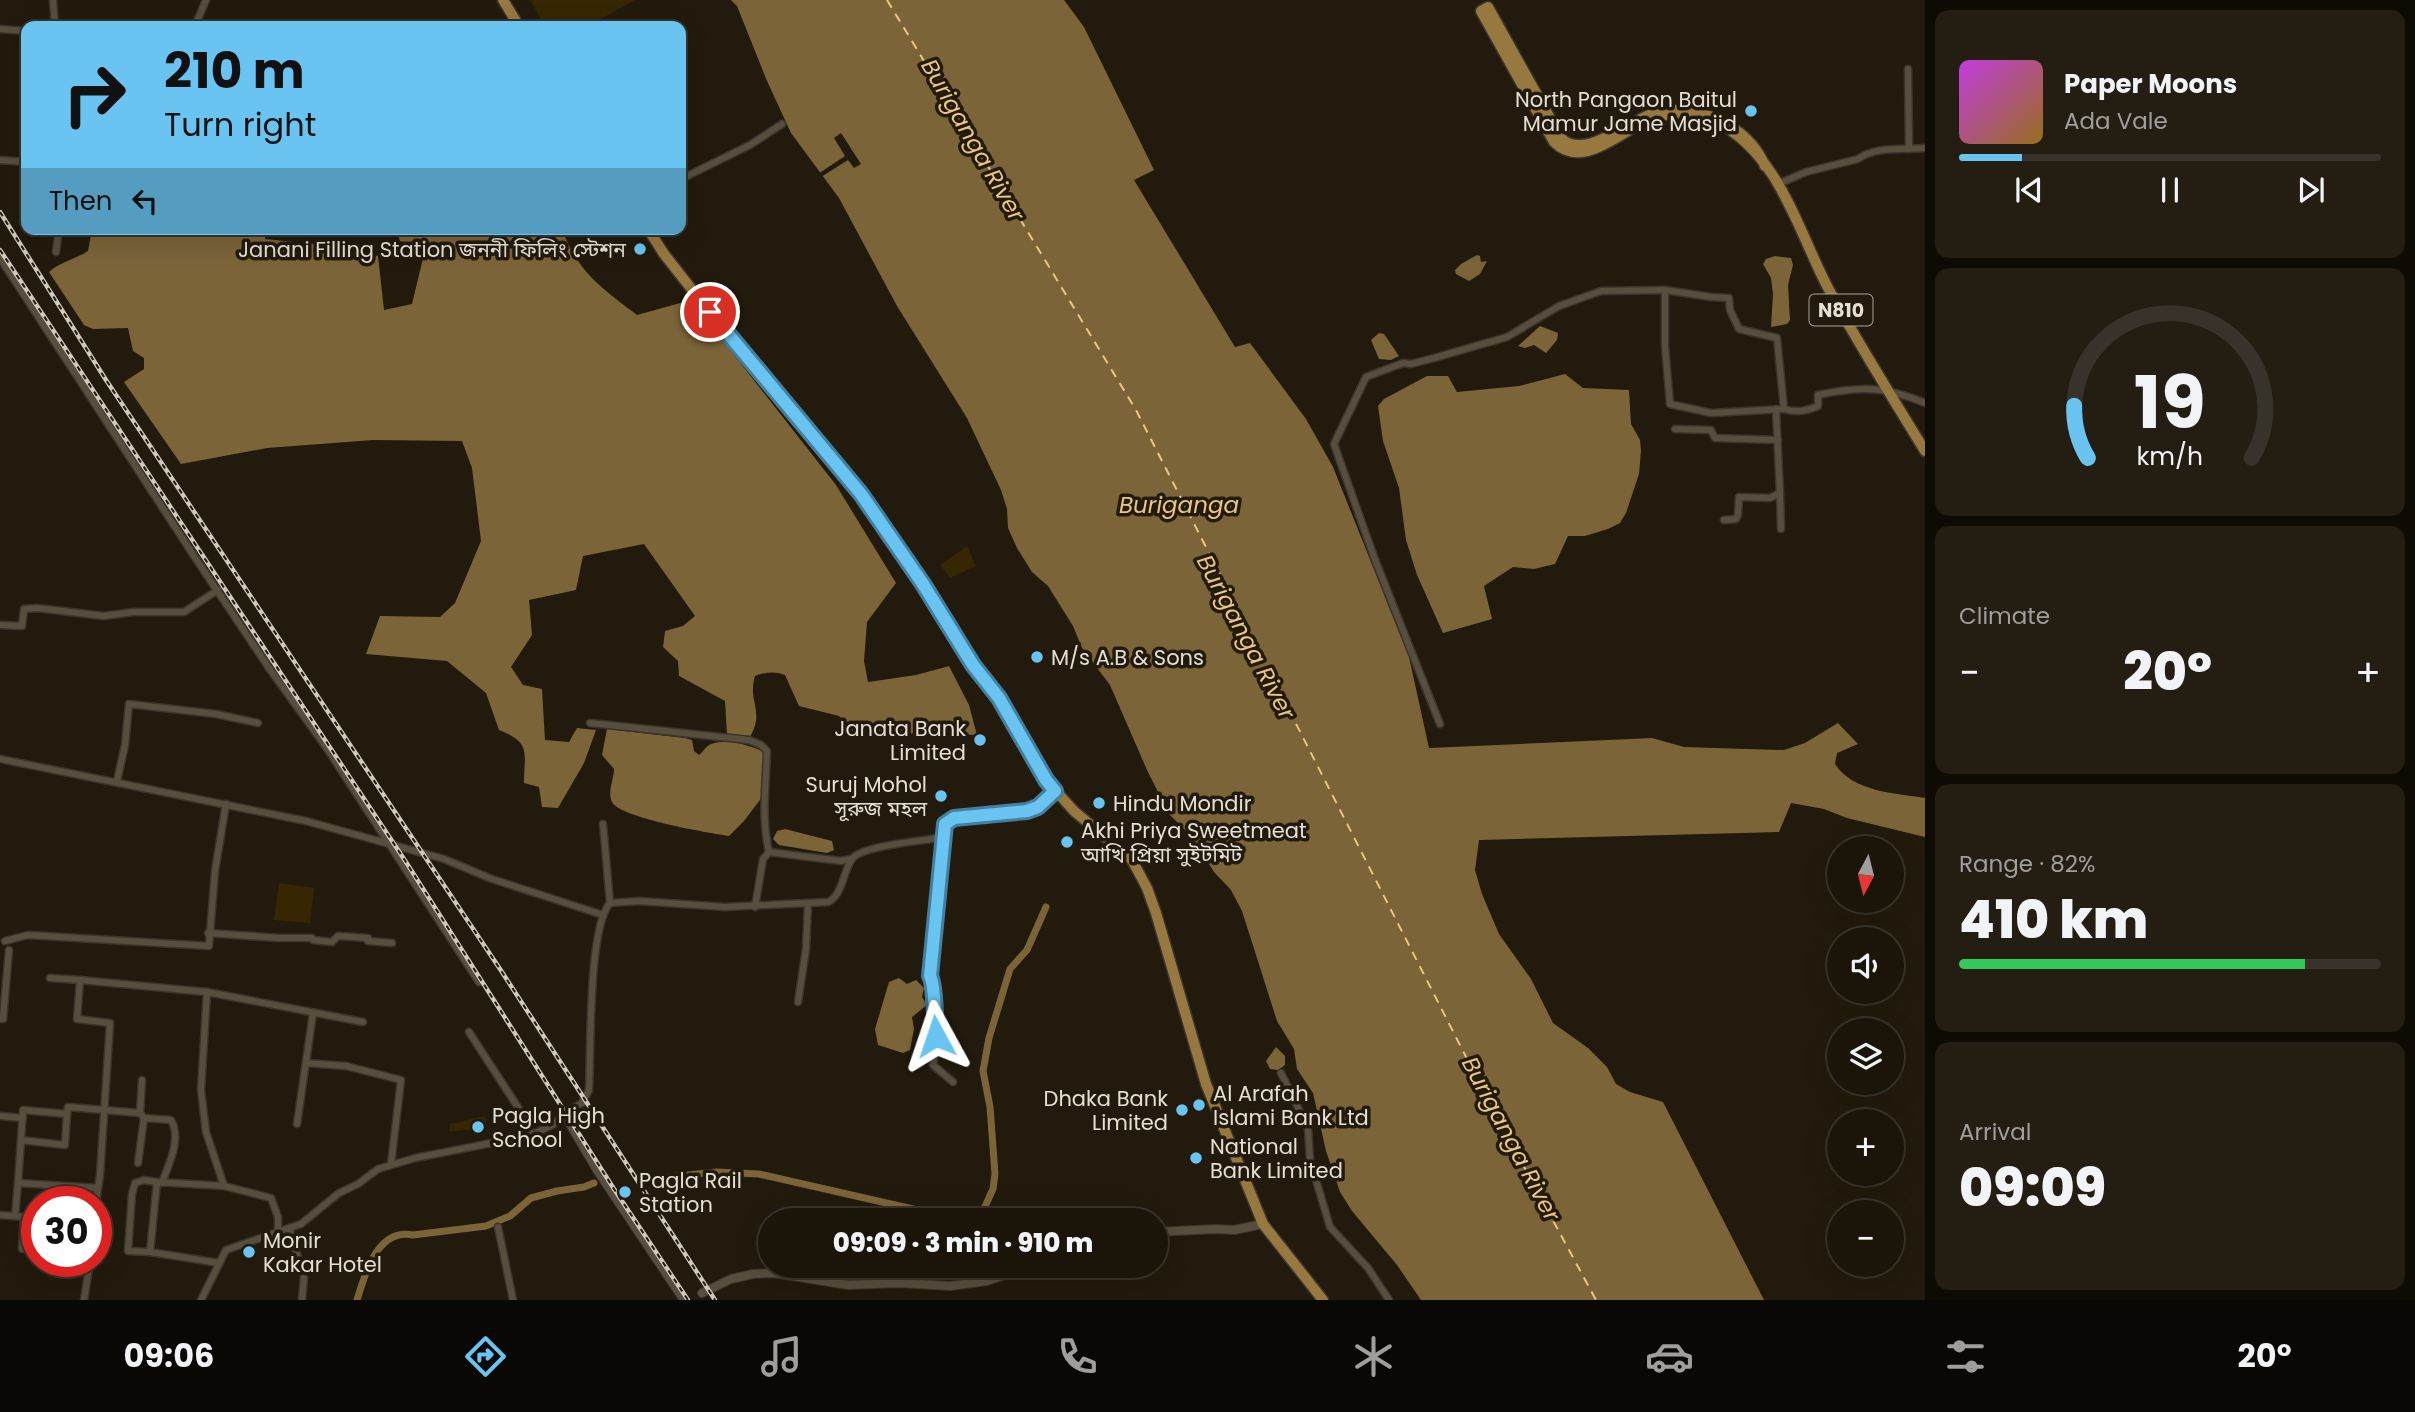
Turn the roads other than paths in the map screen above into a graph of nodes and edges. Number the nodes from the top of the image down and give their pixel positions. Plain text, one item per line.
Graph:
1 (53, 0) edge
2 (206, 0) edge
3 (503, 0) edge
4 (55, 21) edge
5 (197, 21) edge
6 (516, 21) edge
7 (0, 29) edge
8 (21, 31) edge
9 (1908, 69) dead end
10 (1677, 112) junction
11 (782, 124) dead end
12 (1925, 148) edge
13 (1909, 149) junction
14 (0, 160) edge
15 (21, 162) edge
16 (686, 177) edge
17 (1778, 184) junction
18 (58, 235) edge
19 (652, 235) edge
20 (56, 252) dead end
21 (0, 258) edge
22 (1665, 290) junction
23 (1889, 392) junction
24 (1925, 403) edge
25 (1780, 409) junction
26 (1675, 429) dead end
27 (1778, 440) junction
28 (1925, 451) edge
29 (1780, 493) junction
30 (1724, 520) dead end
31 (1781, 529) dead end
32 (218, 590) junction
33 (0, 625) edge
34 (258, 723) dead end
35 (590, 723) dead end
36 (1440, 724) dead end
37 (0, 759) edge
38 (117, 781) junction
39 (1055, 791) junction
40 (226, 804) junction
41 (603, 824) dead end
42 (942, 835) junction
43 (388, 845) junction
44 (769, 852) junction
45 (851, 859) junction
46 (610, 903) junction
47 (808, 903) junction
48 (755, 907) junction
49 (603, 915) junction
50 (208, 933) junction
51 (5, 941) dead end
52 (392, 943) dead end
53 (9, 950) dead end
54 (50, 978) dead end
55 (80, 980) junction
56 (479, 982) dead end
57 (206, 992) junction
58 (798, 1002) dead end
59 (313, 1013) junction
60 (0, 1019) edge
61 (363, 1023) dead end
62 (469, 1032) dead end
63 (306, 1063) junction
64 (1281, 1073) dead end
65 (142, 1080) dead end
66 (953, 1082) dead end
67 (104, 1109) junction
68 (67, 1114) junction
69 (564, 1114) junction
70 (142, 1115) junction
71 (0, 1116) edge
72 (23, 1118) junction
73 (297, 1124) dead end
74 (532, 1135) junction
75 (21, 1140) junction
76 (138, 1163) dead end
77 (391, 1164) junction
78 (160, 1182) junction
79 (18, 1183) junction
80 (43, 1186) edge
81 (98, 1186) edge
82 (224, 1186) junction
83 (0, 1215) edge
84 (15, 1216) junction
85 (21, 1217) edge
86 (1263, 1224) junction
87 (498, 1227) dead end
88 (289, 1228) junction
89 (1168, 1231) edge
90 (278, 1233) junction
91 (150, 1252) junction
92 (219, 1263) junction
93 (758, 1274) edge
94 (88, 1277) edge
95 (805, 1278) edge
96 (997, 1278) edge
97 (703, 1296) edge
98 (302, 1299) edge
99 (84, 1300) edge
100 (201, 1300) edge
101 (513, 1300) edge
102 (683, 1300) edge
103 (1323, 1300) edge
104 (1389, 1300) edge

1 - 4 street
2 - 5 street
3 - 6 highway
7 - 8 street
9 - 13 street
10 - 10 highway, N810
10 - 17 highway, N810
11 - 16 street
12 - 13 street
13 - 17 street
14 - 15 street
17 - 23 highway, N810
18 - 20 street
19 - 39 highway
21 - 32 street
22 - 25 street
22 - 25 street
22 - 36 street
23 - 24 street
23 - 25 street
23 - 28 highway, N810
25 - 27 street
26 - 27 street
27 - 29 street
29 - 30 street
29 - 31 street
32 - 33 street
32 - 43 street
34 - 38 street
35 - 44 street
37 - 38 street
38 - 40 street
39 - 42 street
39 - 86 highway
40 - 43 street
40 - 50 street
41 - 46 street
42 - 45 street
42 - 66 street
43 - 49 street
43 - 56 street
44 - 45 street
44 - 48 street
45 - 47 street
46 - 48 street
46 - 49 street
47 - 48 street
47 - 58 street
49 - 69 street
50 - 51 street
50 - 52 street
53 - 60 street
54 - 55 street
55 - 57 street
55 - 67 street
57 - 59 street
57 - 82 street
59 - 61 street
59 - 63 street
62 - 74 street
63 - 73 street
63 - 77 street
64 - 104 street
65 - 70 street
67 - 68 street
67 - 70 street
67 - 81 street
68 - 72 street
68 - 75 street
69 - 74 street
69 - 102 street
70 - 76 street
70 - 78 street
71 - 72 street
72 - 75 street
74 - 77 street
75 - 79 street
77 - 88 street
78 - 82 street
78 - 91 street
78 - 91 street
79 - 80 street
79 - 84 street
82 - 90 street
83 - 84 street
84 - 85 street
86 - 89 street
86 - 103 highway
87 - 101 street
88 - 90 street
88 - 98 street
90 - 92 street
91 - 92 street
92 - 100 street
93 - 97 street
94 - 99 street
95 - 96 street

